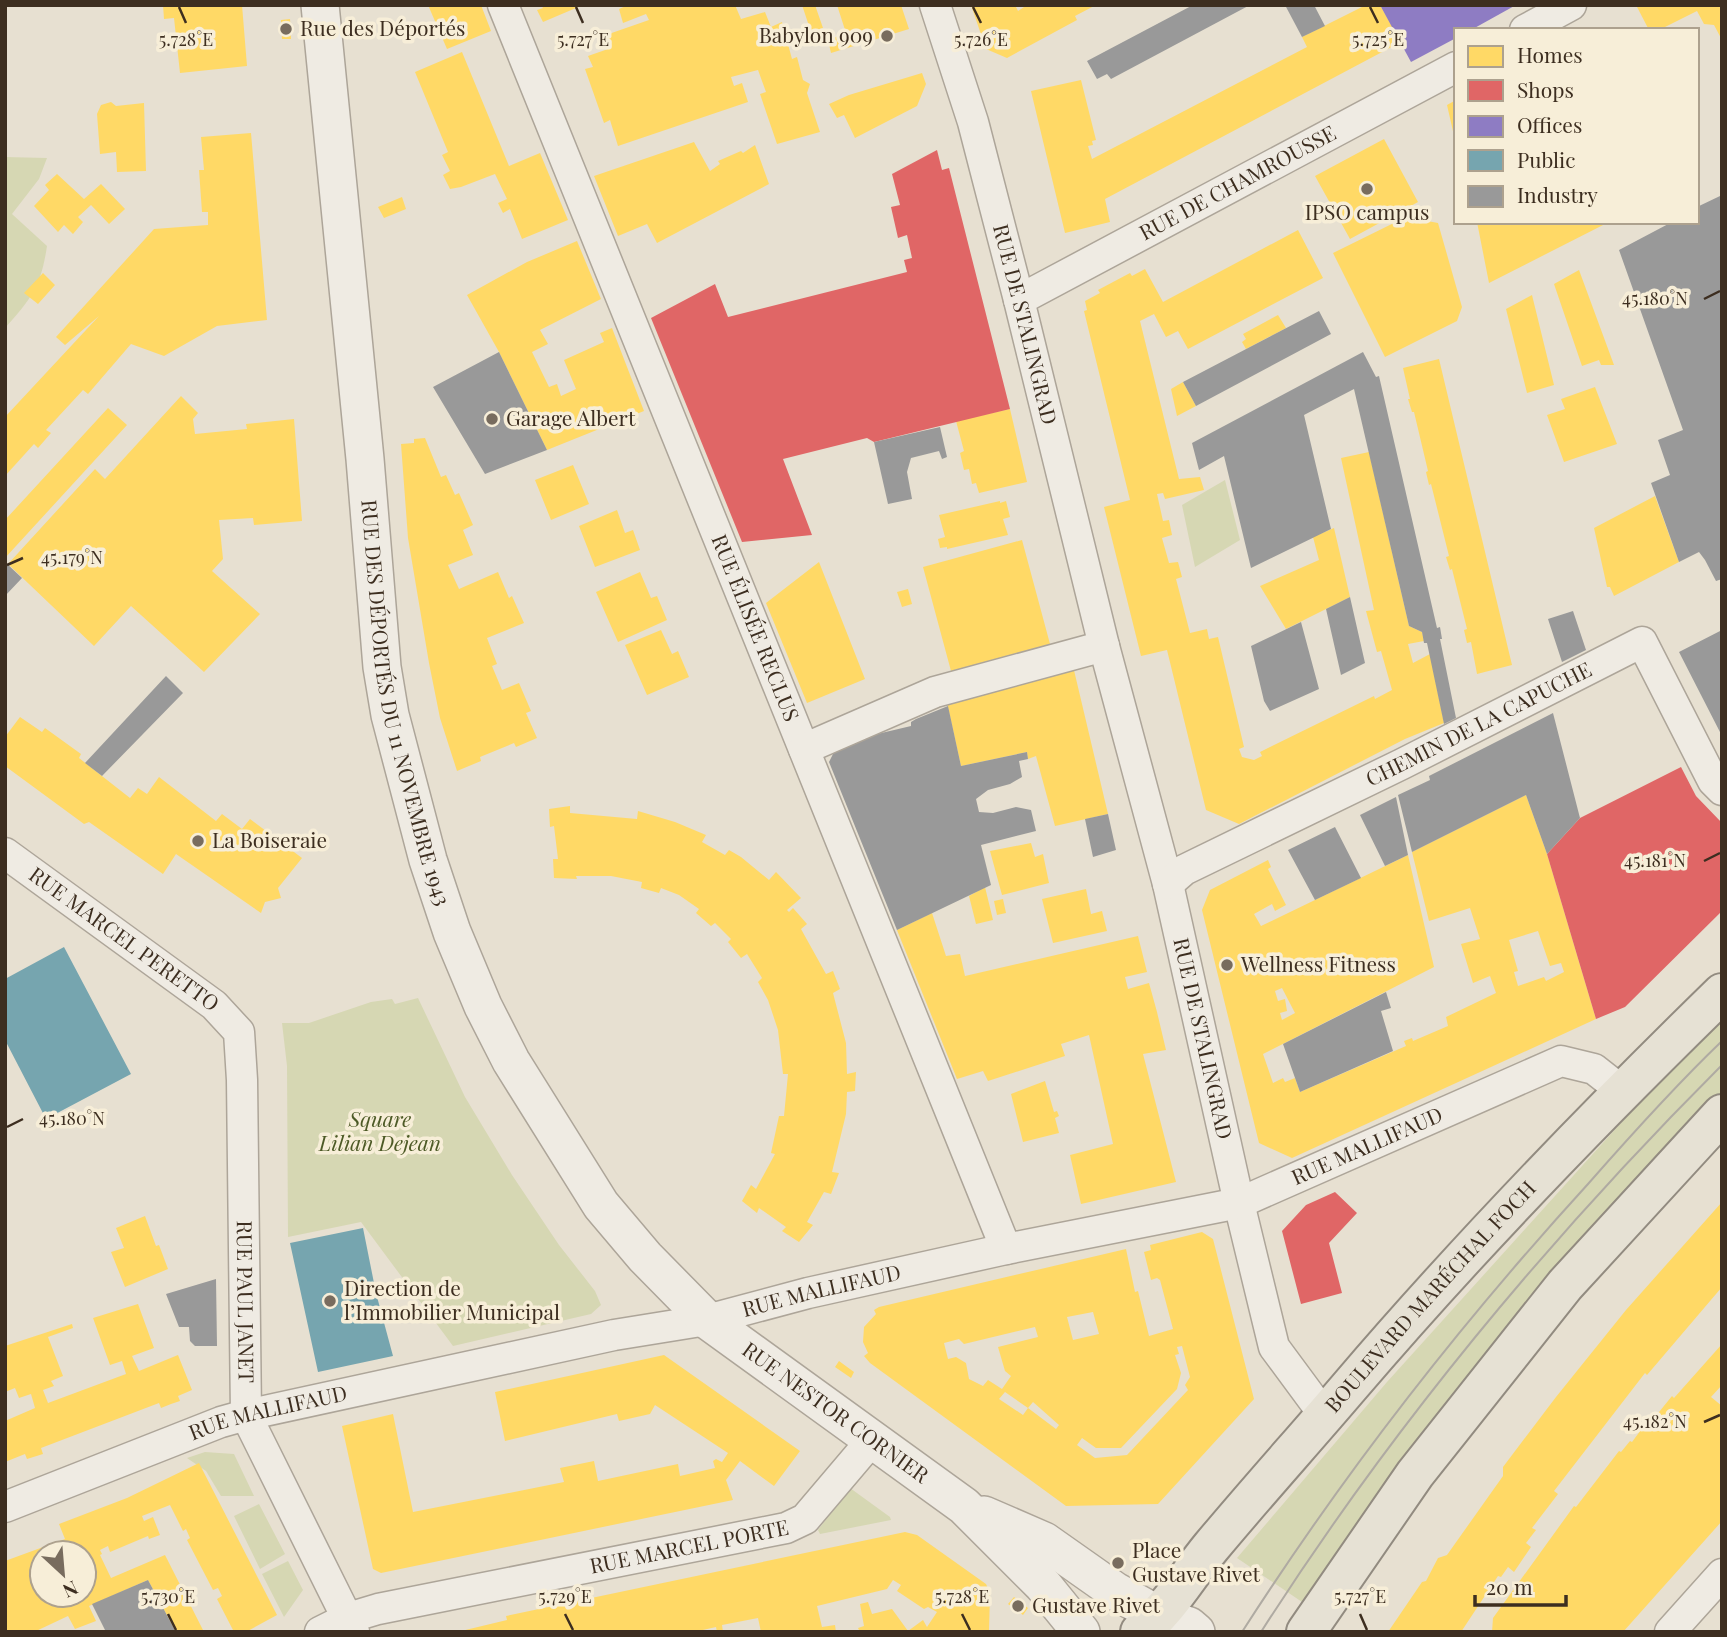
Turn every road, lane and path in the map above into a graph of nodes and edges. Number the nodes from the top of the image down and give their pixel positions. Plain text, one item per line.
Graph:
1 (320, 5) edge
2 (503, 5) edge
3 (935, 5) edge
4 (1571, 5) edge
5 (1529, 28) edge
6 (1454, 68) edge
7 (1019, 300) junction
8 (1104, 646) junction
9 (804, 749) junction
10 (1722, 790) edge
11 (5, 853) edge
12 (1168, 884) junction
13 (1722, 993) edge
14 (239, 1032) joint
15 (1622, 1091) junction
16 (1722, 1114) edge
17 (1239, 1203) junction
18 (1006, 1249) junction
19 (707, 1320) junction
20 (246, 1415) junction
21 (1325, 1416) junction
22 (873, 1440) junction
23 (964, 1506) junction
24 (5, 1507) edge
25 (1720, 1578) edge
26 (1150, 1624) edge
27 (351, 1625) edge
28 (320, 1632) edge
29 (1081, 1632) edge
30 (1196, 1632) edge
31 (1306, 1632) edge
32 (1670, 1632) edge

1 - 19 street, RUE DES DÉPORTÉS DU 11 NOVEMBRE 1943
2 - 9 street, RUE ÉLISÉE RECLUS
3 - 7 street, RUE DE STALINGRAD
4 - 5 street
6 - 7 street, RUE DE CHAMROUSSE
7 - 8 street, RUE DE STALINGRAD
8 - 9 street
8 - 12 street, RUE DE STALINGRAD
9 - 18 street, RUE ÉLISÉE RECLUS
10 - 12 street, CHEMIN DE LA CAPUCHE
11 - 14 street, RUE MARCEL PERETTO
12 - 17 street, RUE DE STALINGRAD
13 - 15 main road, BOULEVARD MARÉCHAL FOCH
14 - 20 street, RUE PAUL JANET
15 - 17 street, RUE MALLIFAUD
15 - 21 main road, BOULEVARD MARÉCHAL FOCH
16 - 31 main road
17 - 18 street, RUE MALLIFAUD
17 - 21 street, RUE DE STALINGRAD
18 - 19 street, RUE MALLIFAUD
19 - 20 street, RUE MALLIFAUD
19 - 22 street, RUE NESTOR CORNIER
20 - 24 street, RUE MALLIFAUD
20 - 27 street, RUE PAUL JANET
21 - 26 main road, BOULEVARD MARÉCHAL FOCH
22 - 23 street, RUE NESTOR CORNIER
22 - 27 street, RUE MARCEL PORTE
23 - 26 street, RUE NESTOR CORNIER
23 - 29 street, RUE NESTOR CORNIER
25 - 32 street
26 - 30 street
27 - 28 street, RUE MARCEL PORTE

